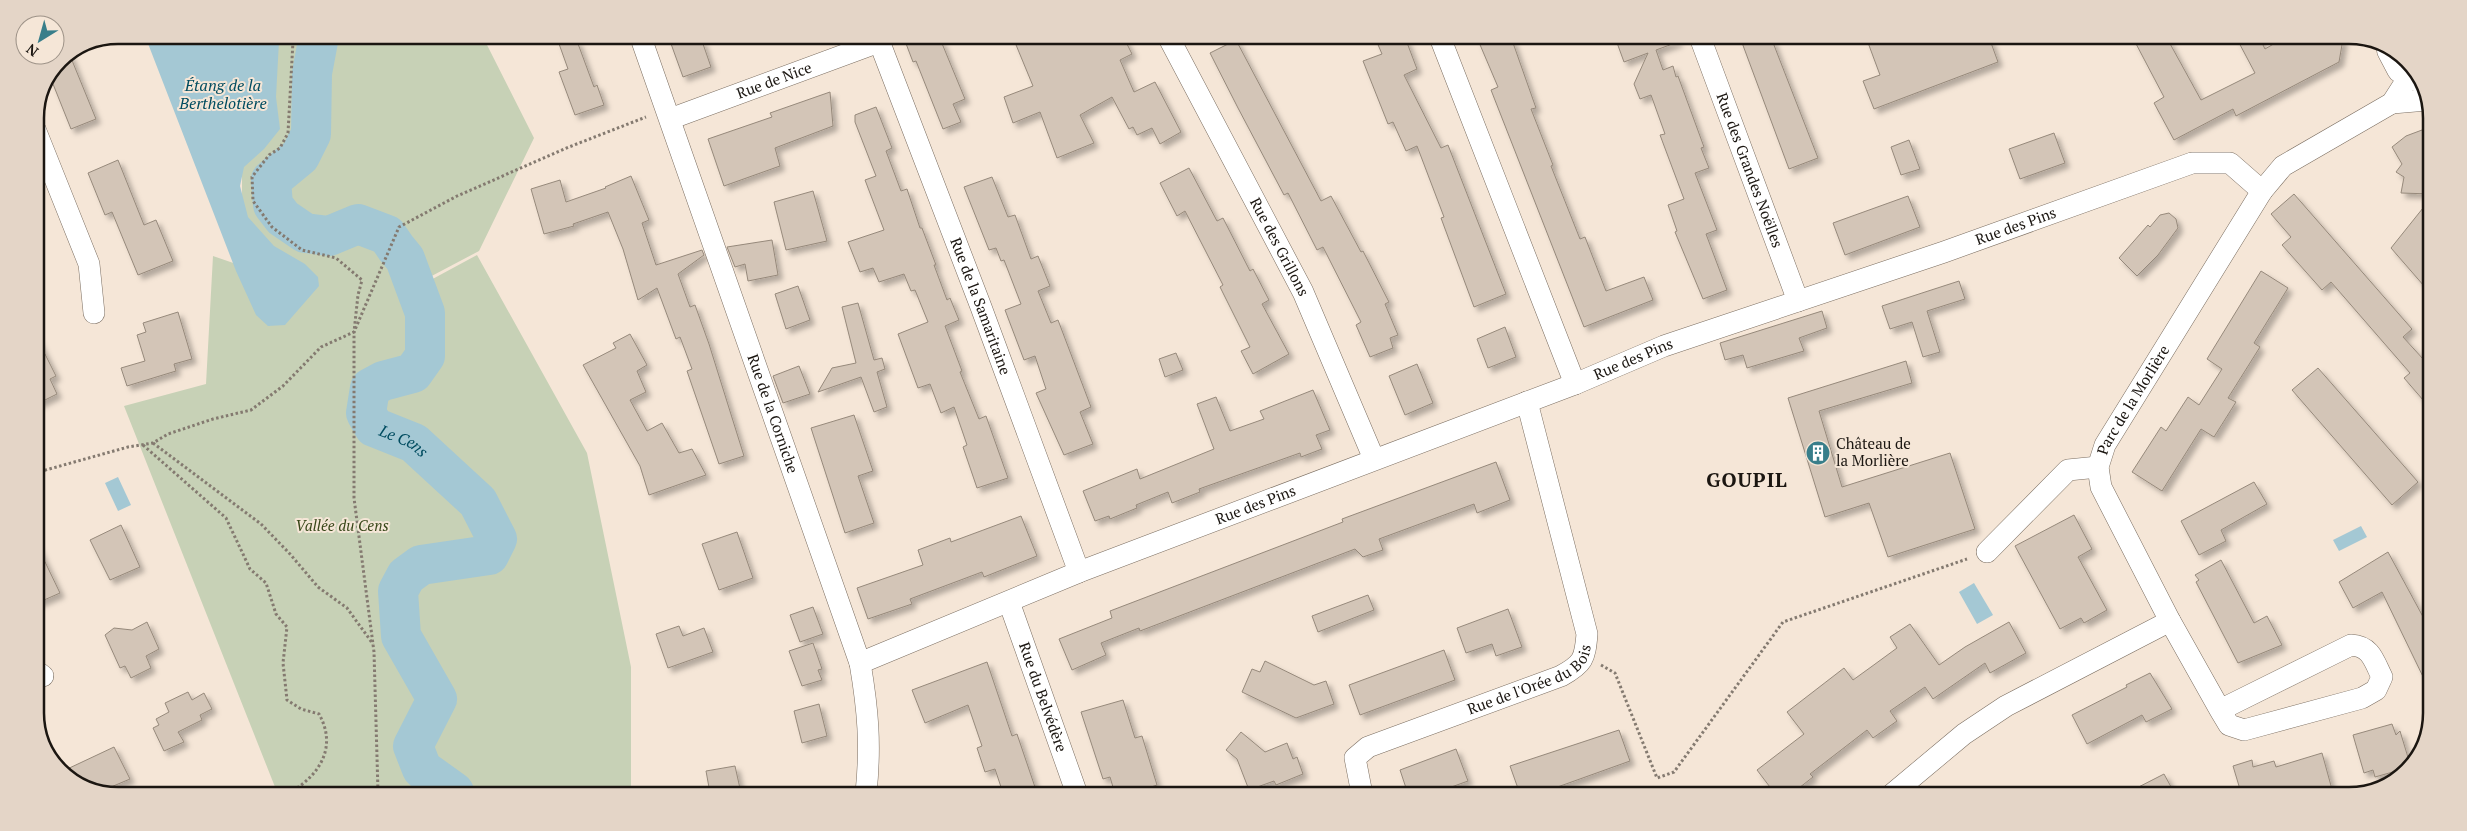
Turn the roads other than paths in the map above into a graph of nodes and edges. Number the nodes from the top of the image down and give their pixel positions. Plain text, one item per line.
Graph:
1 (643, 44) edge
2 (871, 44) edge
3 (880, 44) edge
4 (1172, 44) edge
5 (1443, 44) edge
6 (1702, 44) edge
7 (2397, 61) edge
8 (2408, 73) edge
9 (2412, 80) edge
10 (2421, 101) edge
11 (2392, 103) junction
12 (670, 119) junction
13 (44, 152) edge
14 (2262, 191) junction
15 (1798, 301) junction
16 (94, 313) dead end
17 (1575, 384) junction
18 (1528, 402) junction
19 (1374, 459) junction
20 (2098, 467) junction
21 (1987, 552) road end
22 (1079, 572) junction
23 (1009, 602) junction
24 (2170, 621) junction
25 (860, 663) junction
26 (2220, 710) junction
27 (867, 787) edge
28 (1075, 787) edge
29 (1361, 787) edge
30 (1901, 787) edge

1 - 12 street, Rue de la Corniche
2 - 12 street, Rue de Nice
3 - 22 street, Rue de la Samaritaine
4 - 19 street, Rue des Grillons
5 - 17 street
6 - 15 street, Rue des Grandes Noëlles
7 - 8 street
9 - 11 street
10 - 11 street
11 - 14 street
12 - 25 street, Rue de la Corniche
13 - 16 street
14 - 15 street, Rue des Pins
14 - 20 street, Parc de la Morlière
15 - 17 street, Rue des Pins
17 - 18 street, Rue des Pins
18 - 19 street, Rue des Pins
18 - 29 street, Rue de l'Orée du Bois
19 - 22 street, Rue des Pins
20 - 21 street
20 - 24 street, Parc de la Morlière
22 - 23 street, Rue des Pins
23 - 25 street, Rue des Pins
23 - 28 street, Rue du Belvédère
24 - 26 street, Parc de la Morlière
24 - 30 street
25 - 27 street, Rue de la Corniche
26 - 26 street, Parc de la Morlière

